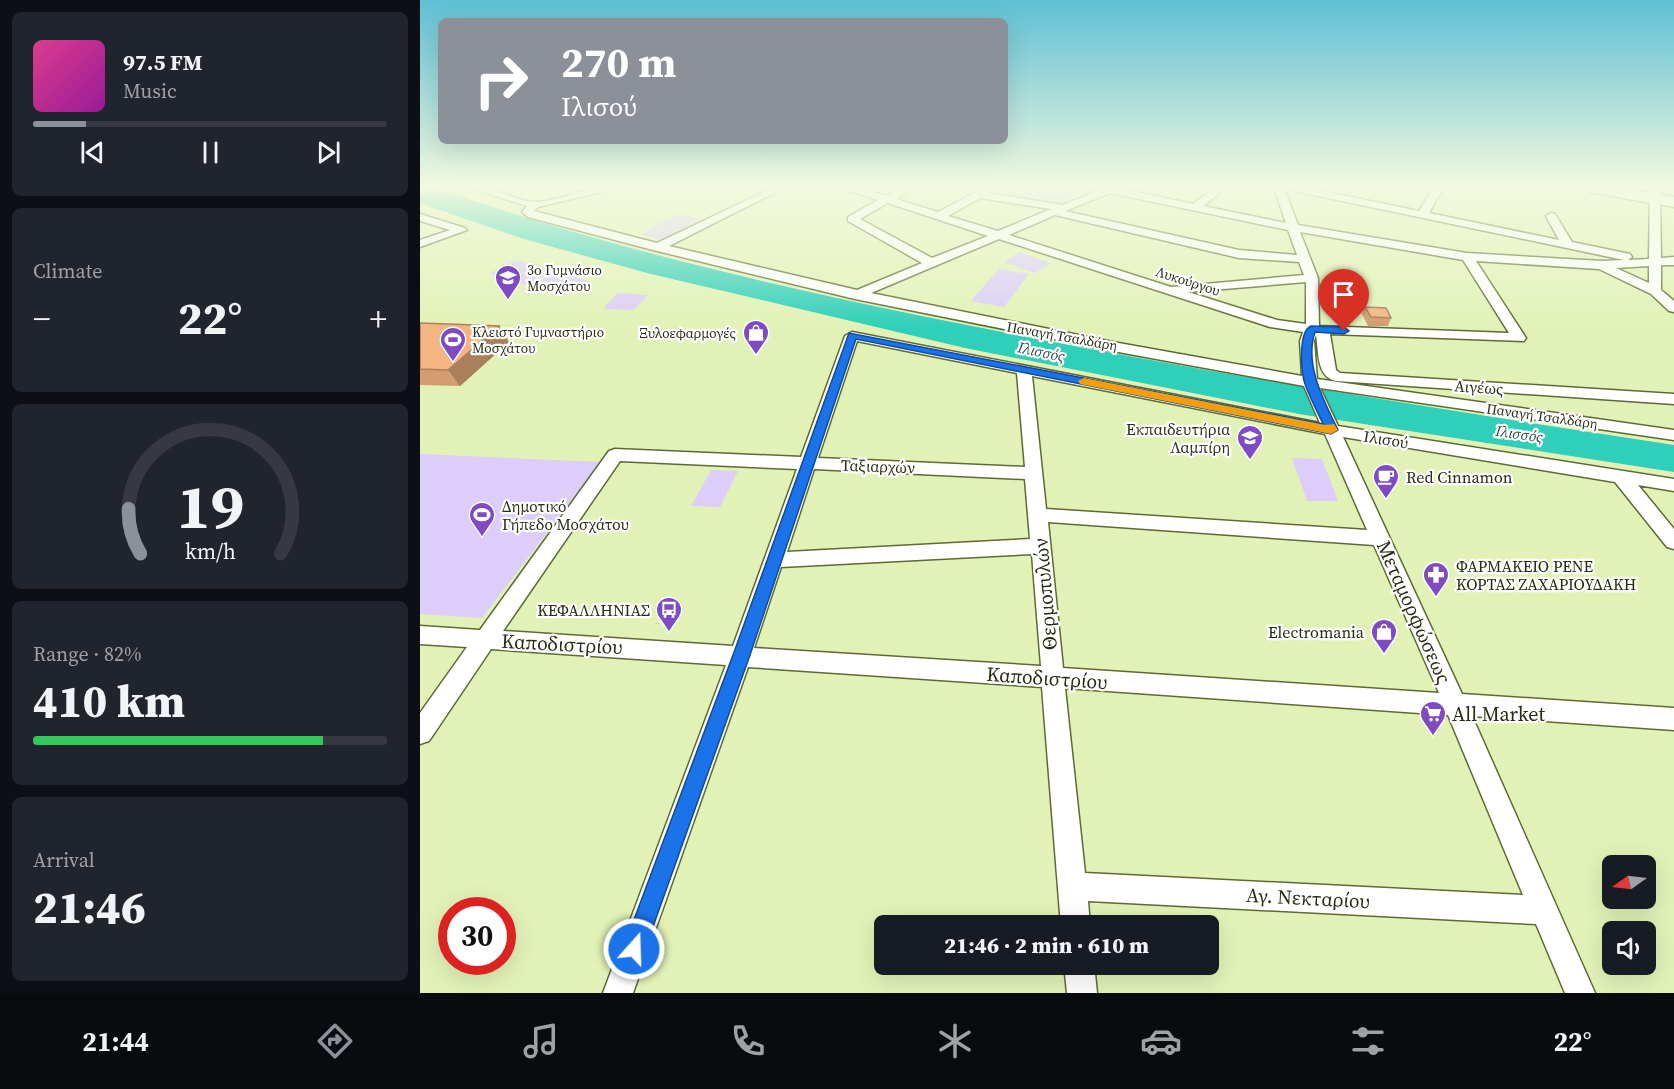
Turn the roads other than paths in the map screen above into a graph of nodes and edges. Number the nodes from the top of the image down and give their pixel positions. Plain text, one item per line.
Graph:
1 (448, 234) edge
2 (605, 234) edge
3 (685, 234) edge
4 (880, 234) edge
5 (992, 234) edge
6 (1001, 234) edge
7 (1152, 234) edge
8 (1297, 234) edge
9 (1333, 234) edge
10 (1516, 234) edge
11 (1559, 234) edge
12 (1654, 234) edge
13 (997, 236) junction
14 (420, 244) edge
15 (1563, 244) junction
16 (657, 248) junction
17 (1467, 257) junction
18 (1305, 259) junction
19 (1674, 261) edge
20 (930, 262) junction
21 (1655, 262) junction
22 (1602, 265) junction
23 (1312, 278) junction
24 (1167, 290) junction
25 (1655, 291) junction
26 (855, 295) junction
27 (1674, 308) edge
28 (1316, 329) junction
29 (1024, 369) junction
30 (1311, 385) junction
31 (1674, 399) edge
32 (1329, 425) junction
33 (1674, 435) edge
34 (808, 464) junction
35 (1034, 473) junction
36 (1621, 477) junction
37 (1674, 485) edge
38 (1038, 515) junction
39 (1382, 538) junction
40 (1674, 542) edge
41 (1040, 546) junction
42 (774, 560) junction
43 (420, 635) edge
44 (485, 640) junction
45 (741, 655) junction
46 (1053, 678) junction
47 (1456, 705) junction
48 (1673, 721) edge
49 (420, 733) edge
50 (1072, 886) junction
51 (1544, 910) junction
52 (1075, 915) edge
53 (1080, 975) edge
54 (618, 993) edge
55 (1082, 993) edge
56 (1580, 993) edge

1 - 14 street
2 - 16 street, Παναγή Τσαλδάρη
3 - 16 street
4 - 20 street
5 - 13 street, Λυκούργου
6 - 13 street
7 - 18 street
8 - 18 street
9 - 17 street
10 - 15 street
11 - 15 street
12 - 21 street
13 - 20 street
13 - 24 street, Λυκούργου
15 - 21 street
15 - 22 street
16 - 26 street, Παναγή Τσαλδάρη
17 - 22 street
17 - 28 street, Λυκούργου
18 - 23 street
19 - 21 street
20 - 26 street
21 - 22 street
21 - 25 street
22 - 25 street
23 - 24 street
23 - 28 street
24 - 28 street, Λυκούργου
25 - 27 street
26 - 30 street, Παναγή Τσαλδάρη
28 - 30 street, Μεταμορφώσεως
28 - 31 street, Αιγέως
29 - 32 street, Ιλισού
29 - 34 street, Ιλισού
29 - 35 street, Θερμοπυλών
30 - 32 street, Μεταμορφώσεως
30 - 33 street, Παναγή Τσαλδάρη
32 - 36 street, Ιλισού
32 - 39 street, Μεταμορφώσεως
34 - 35 street, Ταξιαρχών
34 - 42 street
34 - 44 street, Ταξιαρχών
35 - 38 street, Θερμοπυλών
36 - 37 street, Ιλισού
36 - 40 street
38 - 39 street
38 - 41 street, Θερμοπυλών
39 - 47 street, Μεταμορφώσεως
41 - 42 street
41 - 46 street, Θερμοπυλών
42 - 45 street
43 - 44 street, Καποδιστρίου
44 - 45 street, Καποδιστρίου
44 - 49 street
45 - 46 street, Καποδιστρίου
45 - 54 street
46 - 47 street, Καποδιστρίου
46 - 50 street, Θερμοπυλών
47 - 48 street, Καποδιστρίου
47 - 51 street, Μεταμορφώσεως
50 - 51 street, Αγ. Νεκταρίου
50 - 52 street, Θερμοπυλών
51 - 56 street, Μεταμορφώσεως
53 - 55 street

